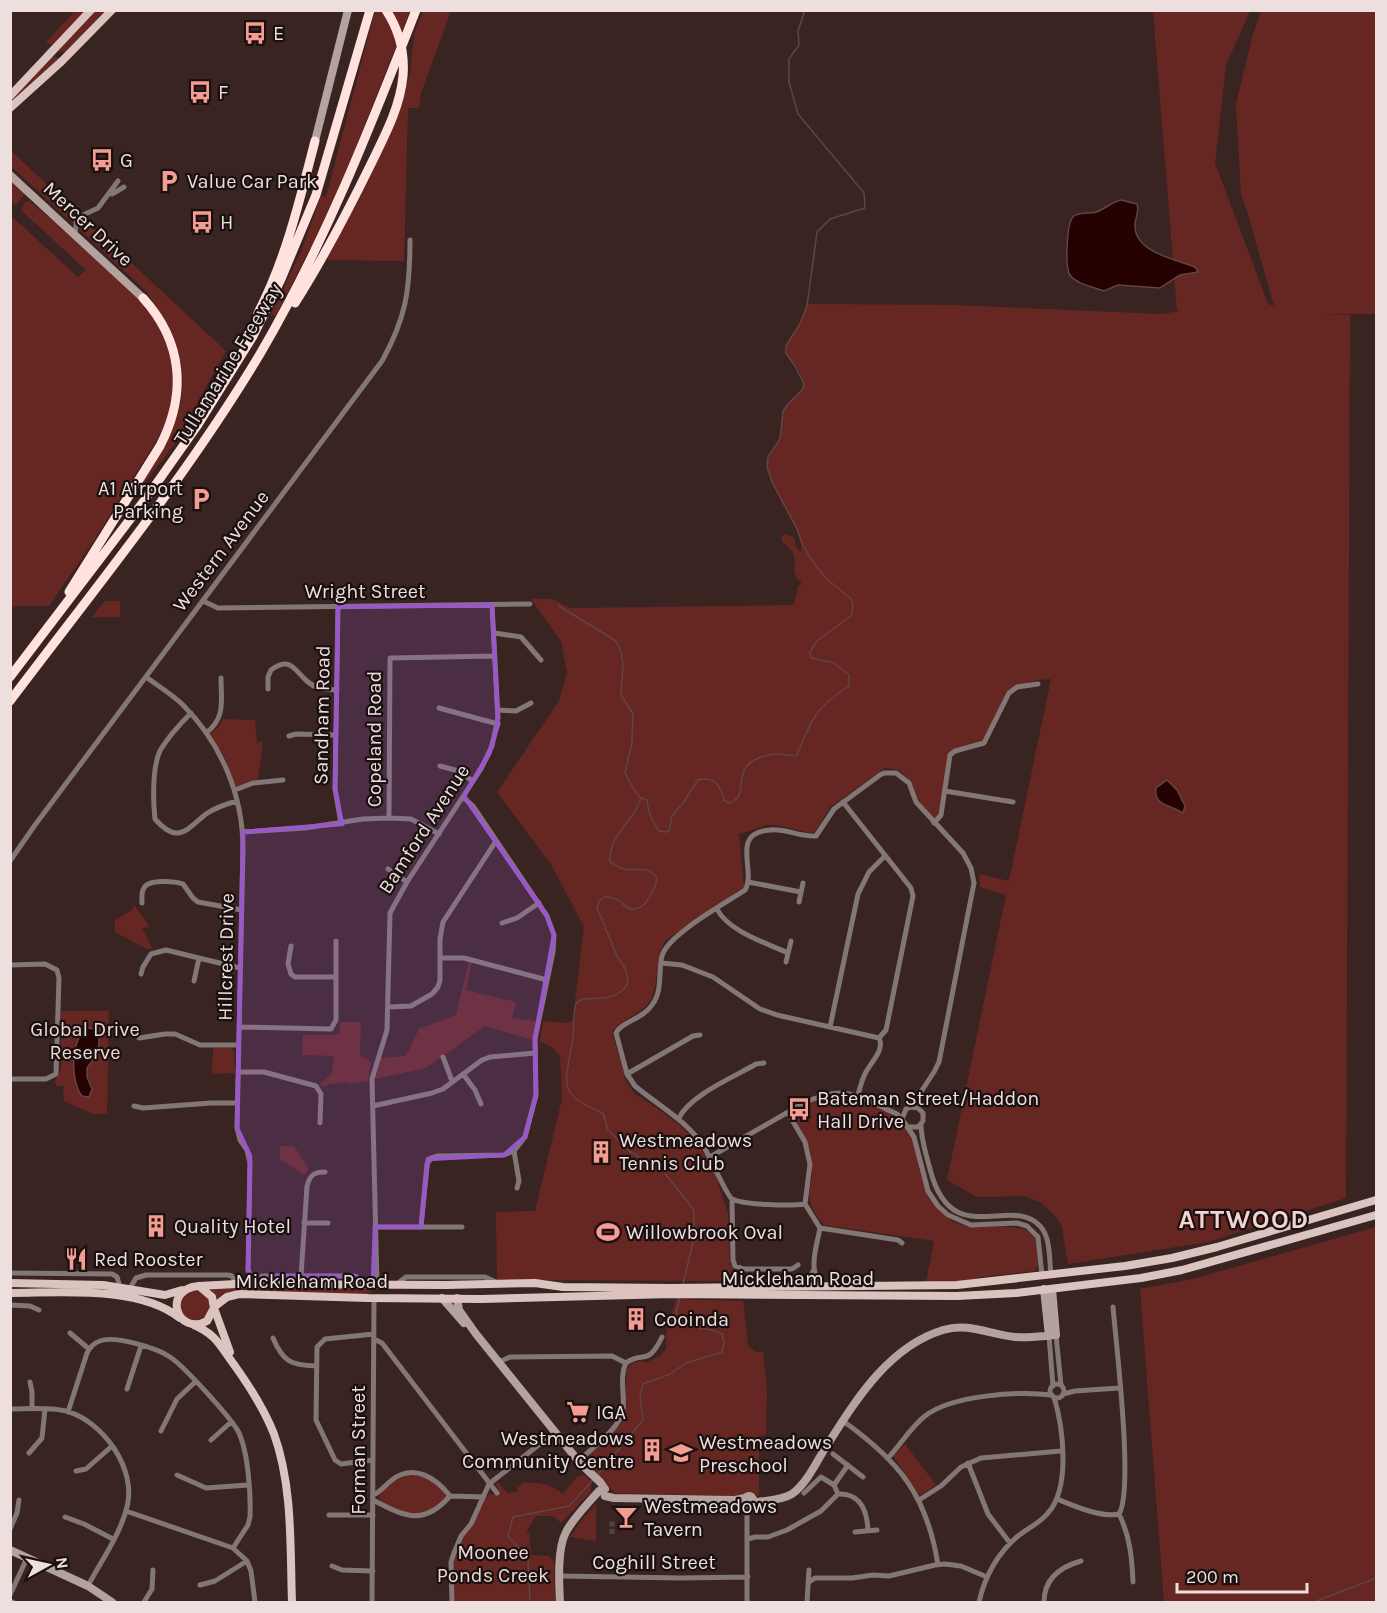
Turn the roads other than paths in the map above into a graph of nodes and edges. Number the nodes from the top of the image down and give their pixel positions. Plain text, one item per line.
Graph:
1 (91, 10) edge
2 (112, 10) edge
3 (348, 10) edge
4 (369, 10) edge
5 (386, 10) edge
6 (416, 10) edge
7 (10, 96) edge
8 (10, 108) edge
9 (315, 141) joint
10 (10, 175) edge
11 (118, 181) dead end
12 (124, 187) dead end
13 (108, 197) junction
14 (75, 234) junction
15 (410, 240) dead end
16 (143, 298) joint
17 (273, 331) junction
18 (197, 426) junction
19 (203, 601) junction
20 (530, 604) dead end
21 (492, 605) junction
22 (338, 607) junction
23 (44, 632) junction
24 (494, 633) junction
25 (495, 656) junction
26 (541, 660) dead end
27 (146, 676) junction
28 (10, 677) edge
29 (221, 678) dead end
30 (1038, 684) dead end
31 (268, 689) dead end
32 (337, 690) junction
33 (10, 701) edge
34 (531, 703) dead end
35 (438, 708) dead end
36 (498, 710) junction
37 (191, 713) junction
38 (498, 724) junction
39 (206, 733) junction
40 (336, 735) junction
41 (289, 736) dead end
42 (440, 766) dead end
43 (283, 780) dead end
44 (473, 781) junction
45 (235, 790) junction
46 (945, 791) junction
47 (463, 797) junction
48 (237, 801) junction
49 (1013, 801) dead end
50 (843, 802) junction
51 (389, 818) junction
52 (341, 823) junction
53 (934, 823) junction
54 (243, 832) junction
55 (439, 834) junction
56 (496, 841) junction
57 (885, 856) junction
58 (10, 861) edge
59 (388, 868) dead end
60 (407, 882) junction
61 (748, 882) junction
62 (803, 883) dead end
63 (801, 892) junction
64 (799, 902) dead end
65 (142, 903) dead end
66 (539, 903) junction
67 (717, 909) junction
68 (242, 910) junction
69 (502, 923) dead end
70 (336, 941) dead end
71 (791, 941) dead end
72 (291, 946) dead end
73 (788, 953) junction
74 (199, 958) junction
75 (440, 958) junction
76 (786, 962) dead end
77 (661, 963) junction
78 (10, 965) edge
79 (240, 968) junction
80 (141, 974) dead end
81 (336, 977) junction
82 (547, 980) junction
83 (194, 981) dead end
84 (388, 1007) junction
85 (239, 1027) junction
86 (830, 1027) junction
87 (700, 1035) dead end
88 (139, 1038) dead end
89 (879, 1038) junction
90 (238, 1045) junction
91 (536, 1053) junction
92 (443, 1058) dead end
93 (764, 1063) dead end
94 (238, 1072) junction
95 (463, 1074) junction
96 (627, 1074) junction
97 (10, 1079) edge
98 (452, 1082) junction
99 (924, 1088) junction
100 (858, 1095) junction
101 (237, 1103) junction
102 (481, 1104) dead end
103 (135, 1106) dead end
104 (374, 1106) junction
105 (908, 1108) junction
106 (886, 1110) junction
107 (921, 1110) junction
108 (788, 1113) junction
109 (679, 1118) junction
110 (903, 1119) junction
111 (320, 1123) dead end
112 (921, 1124) junction
113 (908, 1127) junction
114 (514, 1150) junction
115 (710, 1157) junction
116 (325, 1172) dead end
117 (517, 1188) dead end
118 (732, 1199) junction
119 (1377, 1200) edge
120 (805, 1204) junction
121 (1377, 1215) edge
122 (304, 1223) junction
123 (328, 1223) dead end
124 (375, 1227) junction
125 (421, 1227) junction
126 (462, 1227) dead end
127 (820, 1228) junction
128 (902, 1243) dead end
129 (798, 1265) dead end
130 (815, 1266) junction
131 (248, 1270) junction
132 (10, 1273) edge
133 (34, 1274) junction
134 (146, 1275) junction
135 (1047, 1275) junction
136 (301, 1276) junction
137 (259, 1281) junction
138 (376, 1281) junction
139 (10, 1283) edge
140 (498, 1283) junction
141 (535, 1283) junction
142 (44, 1284) junction
143 (237, 1284) junction
144 (365, 1284) junction
145 (395, 1285) junction
146 (454, 1285) junction
147 (199, 1286) junction
148 (120, 1287) junction
149 (612, 1287) junction
150 (826, 1287) junction
151 (130, 1288) junction
152 (740, 1288) junction
153 (186, 1289) junction
154 (1048, 1289) junction
155 (142, 1290) junction
156 (671, 1291) junction
157 (694, 1291) junction
158 (1033, 1291) junction
159 (10, 1293) edge
160 (617, 1296) junction
161 (371, 1298) junction
162 (409, 1298) junction
163 (442, 1298) junction
164 (454, 1298) junction
165 (527, 1298) junction
166 (552, 1298) junction
167 (481, 1299) junction
168 (10, 1305) edge
169 (1113, 1306) dead end
170 (214, 1307) junction
171 (39, 1310) dead end
172 (1046, 1310) junction
173 (456, 1311) junction
174 (182, 1320) junction
175 (192, 1324) junction
176 (70, 1334) dead end
177 (1052, 1335) junction
178 (374, 1336) junction
179 (662, 1337) dead end
180 (273, 1338) dead end
181 (141, 1346) junction
182 (374, 1347) junction
183 (89, 1349) junction
184 (387, 1350) junction
185 (499, 1362) junction
186 (626, 1363) junction
187 (316, 1366) junction
188 (240, 1373) junction
189 (30, 1382) dead end
190 (195, 1382) junction
191 (1119, 1388) junction
192 (127, 1389) dead end
193 (1062, 1391) junction
194 (1052, 1392) junction
195 (10, 1409) edge
196 (32, 1409) junction
197 (45, 1409) junction
198 (68, 1412) junction
199 (1059, 1413) junction
200 (843, 1421) junction
201 (231, 1422) junction
202 (161, 1431) dead end
203 (555, 1432) junction
204 (211, 1440) dead end
205 (112, 1446) junction
206 (1062, 1451) junction
207 (29, 1453) dead end
208 (833, 1454) dead end
209 (888, 1458) junction
210 (373, 1460) junction
211 (580, 1463) junction
212 (968, 1463) junction
213 (848, 1466) junction
214 (76, 1471) dead end
215 (177, 1475) dead end
216 (863, 1477) dead end
217 (489, 1484) junction
218 (248, 1485) junction
219 (834, 1485) junction
220 (603, 1492) junction
221 (497, 1493) dead end
222 (804, 1493) dead end
223 (838, 1494) junction
224 (450, 1496) junction
225 (483, 1497) junction
226 (373, 1498) junction
227 (1058, 1499) junction
228 (19, 1500) dead end
229 (919, 1500) junction
230 (749, 1501) junction
231 (126, 1511) junction
232 (1119, 1514) junction
233 (329, 1515) dead end
234 (373, 1515) junction
235 (65, 1518) dead end
236 (10, 1529) edge
237 (868, 1530) junction
238 (877, 1530) dead end
239 (855, 1532) dead end
240 (748, 1536) junction
241 (113, 1539) junction
242 (1010, 1543) junction
243 (233, 1548) junction
244 (10, 1550) edge
245 (27, 1558) junction
246 (1081, 1561) dead end
247 (247, 1562) junction
248 (938, 1564) junction
249 (332, 1566) dead end
250 (153, 1570) dead end
251 (809, 1570) dead end
252 (373, 1571) junction
253 (560, 1576) junction
254 (987, 1576) junction
255 (748, 1577) junction
256 (809, 1582) junction
257 (1133, 1582) dead end
258 (200, 1585) dead end
259 (88, 1586) junction
260 (10, 1595) edge
261 (112, 1602) edge
262 (144, 1602) edge
263 (255, 1602) edge
264 (292, 1602) edge
265 (372, 1602) edge
266 (452, 1602) edge
267 (560, 1602) edge
268 (747, 1602) edge
269 (807, 1602) edge
270 (979, 1602) edge
271 (1044, 1602) edge

1 - 7 main road
2 - 8 main road
3 - 9 street
4 - 18 highway, Tullamarine Freeway
5 - 17 highway
6 - 17 highway, Tullamarine Freeway
9 - 18 highway
10 - 14 street, Mercer Drive
11 - 13 street
12 - 13 street
13 - 14 street
14 - 16 street, Mercer Drive
15 - 19 street, Western Avenue
16 - 23 highway
17 - 33 highway, Tullamarine Freeway
18 - 23 highway, Tullamarine Freeway
19 - 22 street, Wright Street
19 - 27 street, Western Avenue
20 - 21 street, Wright Street
21 - 22 street, Wright Street
21 - 24 street, Bamford Avenue
22 - 32 street, Sandham Road
23 - 28 highway, Tullamarine Freeway
24 - 25 street, Bamford Avenue
24 - 26 street
25 - 36 street, Bamford Avenue
25 - 51 street, Copeland Road
27 - 37 street, Hillcrest Drive
27 - 58 street, Western Avenue
29 - 39 street
30 - 46 street
31 - 32 street
32 - 40 street, Sandham Road
34 - 36 street
35 - 38 street
36 - 38 street, Bamford Avenue
37 - 39 street, Hillcrest Drive
37 - 48 street
38 - 44 street, Bamford Avenue
39 - 45 street, Hillcrest Drive
40 - 41 street
40 - 52 street, Sandham Road
42 - 44 street
43 - 45 street
44 - 47 street, Bamford Avenue
45 - 48 street, Hillcrest Drive
46 - 49 street
46 - 53 street
47 - 55 street, Bamford Avenue
47 - 56 street
48 - 54 street, Hillcrest Drive
50 - 53 street
50 - 57 street
50 - 61 street
51 - 52 street
51 - 55 street
52 - 54 street
53 - 99 street
54 - 68 street, Hillcrest Drive
55 - 60 street, Bamford Avenue
56 - 66 street
56 - 75 street
57 - 86 street
57 - 89 street
59 - 60 street
60 - 84 street, Bamford Avenue
61 - 63 street
61 - 67 street
62 - 63 street
63 - 64 street
65 - 68 street
66 - 69 street
66 - 82 street
67 - 73 street
67 - 77 street
68 - 79 street, Hillcrest Drive
70 - 81 street
71 - 73 street
72 - 81 street
73 - 76 street
74 - 79 street
74 - 80 street
74 - 83 street
75 - 82 street
75 - 84 street
77 - 86 street
77 - 96 street
78 - 97 street
79 - 85 street, Hillcrest Drive
81 - 85 street
82 - 91 street
84 - 104 street, Bamford Avenue
85 - 90 street, Hillcrest Drive
86 - 89 street
87 - 96 street
88 - 90 street
89 - 100 street
90 - 94 street, Hillcrest Drive
91 - 95 street
91 - 114 street
92 - 98 street
93 - 109 street
94 - 101 street, Hillcrest Drive
94 - 111 street
95 - 98 street
95 - 102 street
96 - 109 street
98 - 104 street
99 - 105 street
99 - 107 street
100 - 106 street
100 - 108 street
101 - 103 street
101 - 131 street, Hillcrest Drive
104 - 124 street, Bamford Avenue
105 - 106 street
105 - 107 street
105 - 110 street
106 - 110 street
107 - 112 street
108 - 115 street
108 - 120 street
109 - 115 street
110 - 113 street
112 - 113 street
112 - 135 street
113 - 135 street
114 - 117 street
114 - 125 street
115 - 118 street
116 - 122 street
118 - 120 street
118 - 129 street
119 - 135 main road, Mickleham Road
120 - 127 street
121 - 154 main road, Mickleham Road
122 - 123 street
122 - 136 street
124 - 125 street
124 - 138 street, Bamford Avenue
125 - 126 street
127 - 128 street
127 - 130 street
130 - 150 street
130 - 152 street
131 - 137 street, Hillcrest Drive
131 - 143 street
132 - 133 street
133 - 142 street
133 - 148 street
134 - 143 street
134 - 151 street
134 - 155 street
135 - 150 main road, Mickleham Road
135 - 154 main road
136 - 137 street, Mickleham Road
136 - 144 street, Mickleham Road
137 - 143 main road, Mickleham Road
137 - 144 main road, Mickleham Road
138 - 144 main road, Mickleham Road
138 - 145 main road, Mickleham Road
138 - 161 main road
138 - 162 main road
139 - 142 main road
140 - 141 main road, Mickleham Road
140 - 145 street, Mickleham Road
140 - 146 main road, Mickleham Road
141 - 149 main road, Mickleham Road
141 - 165 main road
141 - 166 main road
142 - 148 main road
143 - 147 main road, Mickleham Road
145 - 146 main road, Mickleham Road
146 - 164 main road
147 - 153 main road
147 - 170 main road
148 - 151 main road
149 - 156 main road, Mickleham Road
149 - 160 main road
150 - 152 main road, Mickleham Road
151 - 155 main road
152 - 157 main road, Mickleham Road
153 - 155 main road
153 - 174 main road
154 - 158 main road, Mickleham Road
154 - 172 street
154 - 177 street
156 - 157 main road, Mickleham Road
156 - 160 main road, Mickleham Road
157 - 158 main road, Mickleham Road
158 - 172 street
159 - 174 main road
160 - 166 main road, Mickleham Road
161 - 162 main road, Mickleham Road
161 - 170 main road, Mickleham Road
161 - 178 street, Forman Street
162 - 163 main road, Mickleham Road
163 - 164 main road, Mickleham Road
163 - 173 street
164 - 167 main road, Mickleham Road
164 - 173 street
165 - 166 main road, Mickleham Road
165 - 167 main road, Mickleham Road
167 - 173 street
168 - 171 street
169 - 191 street
170 - 175 main road
170 - 188 main road
172 - 177 street
173 - 185 street
174 - 175 main road
175 - 188 main road
176 - 183 street
177 - 193 street
177 - 194 street
177 - 200 street
178 - 182 street, Forman Street
178 - 184 street
178 - 187 street
179 - 186 street
180 - 187 street
181 - 183 street
181 - 190 street
181 - 192 street
182 - 184 street
182 - 210 street, Forman Street
183 - 198 street
184 - 217 street
185 - 186 street
185 - 203 street
186 - 211 street
187 - 210 street
188 - 264 main road
189 - 196 street
190 - 201 street
190 - 202 street
191 - 193 street
191 - 232 street
193 - 194 street
193 - 194 street
193 - 199 street
194 - 199 street
194 - 209 street
195 - 196 street
196 - 197 street
197 - 198 street
197 - 207 street
198 - 205 street
199 - 206 street
200 - 209 street
200 - 230 street
201 - 204 street
201 - 218 street
203 - 211 street
203 - 217 street
205 - 214 street
205 - 231 street
206 - 212 street
206 - 227 street
208 - 213 street
209 - 229 street
210 - 226 street, Forman Street
211 - 220 street
212 - 229 street
212 - 242 street
213 - 216 street
213 - 219 street
215 - 218 street
217 - 221 street
217 - 225 street
218 - 243 street
219 - 222 street
219 - 223 street
220 - 230 street
220 - 253 street
223 - 237 street
223 - 240 street
224 - 225 street
224 - 226 street
224 - 226 street
225 - 266 street
226 - 234 street, Forman Street
227 - 232 street
227 - 242 street
228 - 236 street
229 - 248 street
230 - 240 street
231 - 241 street
231 - 243 street
232 - 257 street
233 - 234 street
234 - 252 street, Forman Street
235 - 241 street
237 - 238 street
237 - 239 street
240 - 255 street
241 - 259 street
242 - 254 street
243 - 247 street
244 - 245 street
245 - 259 street
245 - 260 street
246 - 271 street
247 - 258 street
247 - 263 street
248 - 254 street
248 - 256 street
249 - 252 street
250 - 262 street
251 - 256 street
252 - 265 street, Forman Street
253 - 255 street, Coghill Street
253 - 267 street
254 - 270 street
255 - 268 street
256 - 269 street
259 - 261 street

